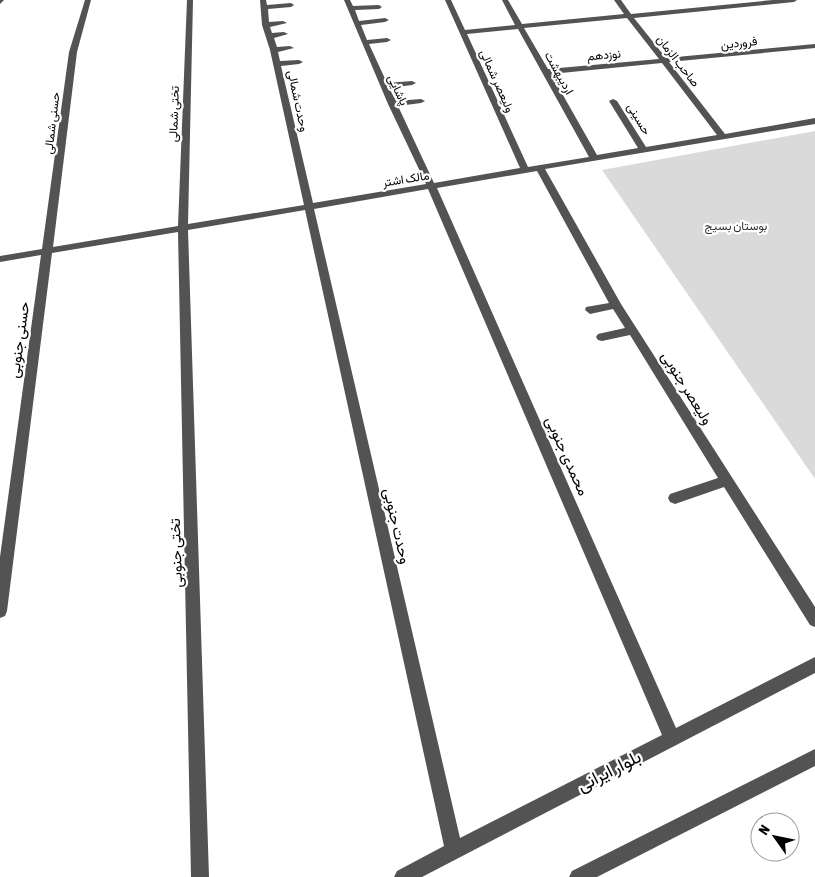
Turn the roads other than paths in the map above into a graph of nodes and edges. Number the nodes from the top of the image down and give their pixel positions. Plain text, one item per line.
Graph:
1 (88, 0) edge
2 (190, 0) edge
3 (448, 0) edge
4 (505, 0) edge
5 (617, 0) edge
6 (794, 0) edge
7 (264, 3) edge
8 (349, 4) edge
9 (291, 5) dead end
10 (379, 7) dead end
11 (630, 16) junction
12 (385, 20) dead end
13 (282, 23) dead end
14 (356, 23) junction
15 (266, 25) junction
16 (520, 26) junction
17 (462, 32) junction
18 (284, 34) dead end
19 (270, 36) junction
20 (387, 40) dead end
21 (364, 42) junction
22 (815, 46) edge
23 (290, 48) dead end
24 (274, 50) junction
25 (299, 62) dead end
26 (664, 62) junction
27 (277, 64) junction
28 (546, 72) junction
29 (412, 83) dead end
30 (384, 86) junction
31 (421, 101) dead end
32 (613, 101) dead end
33 (392, 104) junction
34 (815, 121) edge
35 (722, 136) junction
36 (643, 150) junction
37 (594, 158) junction
38 (540, 168) junction
39 (525, 170) junction
40 (432, 188) junction
41 (308, 208) junction
42 (183, 228) junction
43 (48, 251) junction
44 (0, 259) edge
45 (616, 305) junction
46 (590, 310) dead end
47 (632, 331) junction
48 (602, 337) dead end
49 (727, 481) junction
50 (675, 498) dead end
51 (0, 611) edge
52 (815, 620) edge
53 (815, 665) edge
54 (672, 738) junction
55 (815, 757) edge
56 (454, 850) junction
57 (200, 877) edge
58 (403, 877) edge
59 (578, 877) edge

1 - 43 street, حسنی شمالی
2 - 42 street, تختی شمالی
3 - 17 street, ولیعصر شمالی
4 - 16 street, اردیبهشت
5 - 11 street, صاحب الزمان
6 - 11 street
7 - 9 street
7 - 15 street, وحدت شمالی
8 - 10 street
8 - 14 street, پاشایی
11 - 16 street
11 - 26 street, صاحب الزمان
12 - 14 street
13 - 15 street
14 - 21 street, پاشایی
15 - 19 street, وحدت شمالی
16 - 17 street
16 - 28 street, اردیبهشت
17 - 39 street, ولیعصر شمالی
18 - 19 street
19 - 24 street, وحدت شمالی
20 - 21 street
21 - 30 street, پاشایی
22 - 26 street, فروردین
23 - 24 street
24 - 27 street, وحدت شمالی
25 - 27 street
26 - 28 street, نوزدهم
26 - 35 street, صاحب الزمان
27 - 41 street, وحدت شمالی
28 - 37 street, اردیبهشت
29 - 30 street
30 - 33 street, پاشایی
31 - 33 street
32 - 36 street, حسینی
33 - 40 street, پاشایی
34 - 35 street, مالک اشتر
35 - 36 street, مالک اشتر
36 - 37 street, مالک اشتر
37 - 38 street, مالک اشتر
38 - 39 street, مالک اشتر
38 - 45 street, ولیعصر جنوبی
39 - 40 street, مالک اشتر
40 - 41 street, مالک اشتر
40 - 54 street, محمدی جنوبی
41 - 42 street, مالک اشتر
41 - 56 street, وحدت جنوبی
42 - 43 street, مالک اشتر
42 - 57 street, تختی جنوبی
43 - 44 street, مالک اشتر
43 - 51 street, حسنی جنوبی
45 - 46 street
45 - 47 street, ولیعصر جنوبی
47 - 48 street
47 - 49 street, ولیعصر جنوبی
49 - 50 street
49 - 52 street, ولیعصر جنوبی
53 - 54 street, بلوار ایرانی
54 - 56 street, بلوار ایرانی
55 - 59 street
56 - 58 street, بلوار ایرانی

